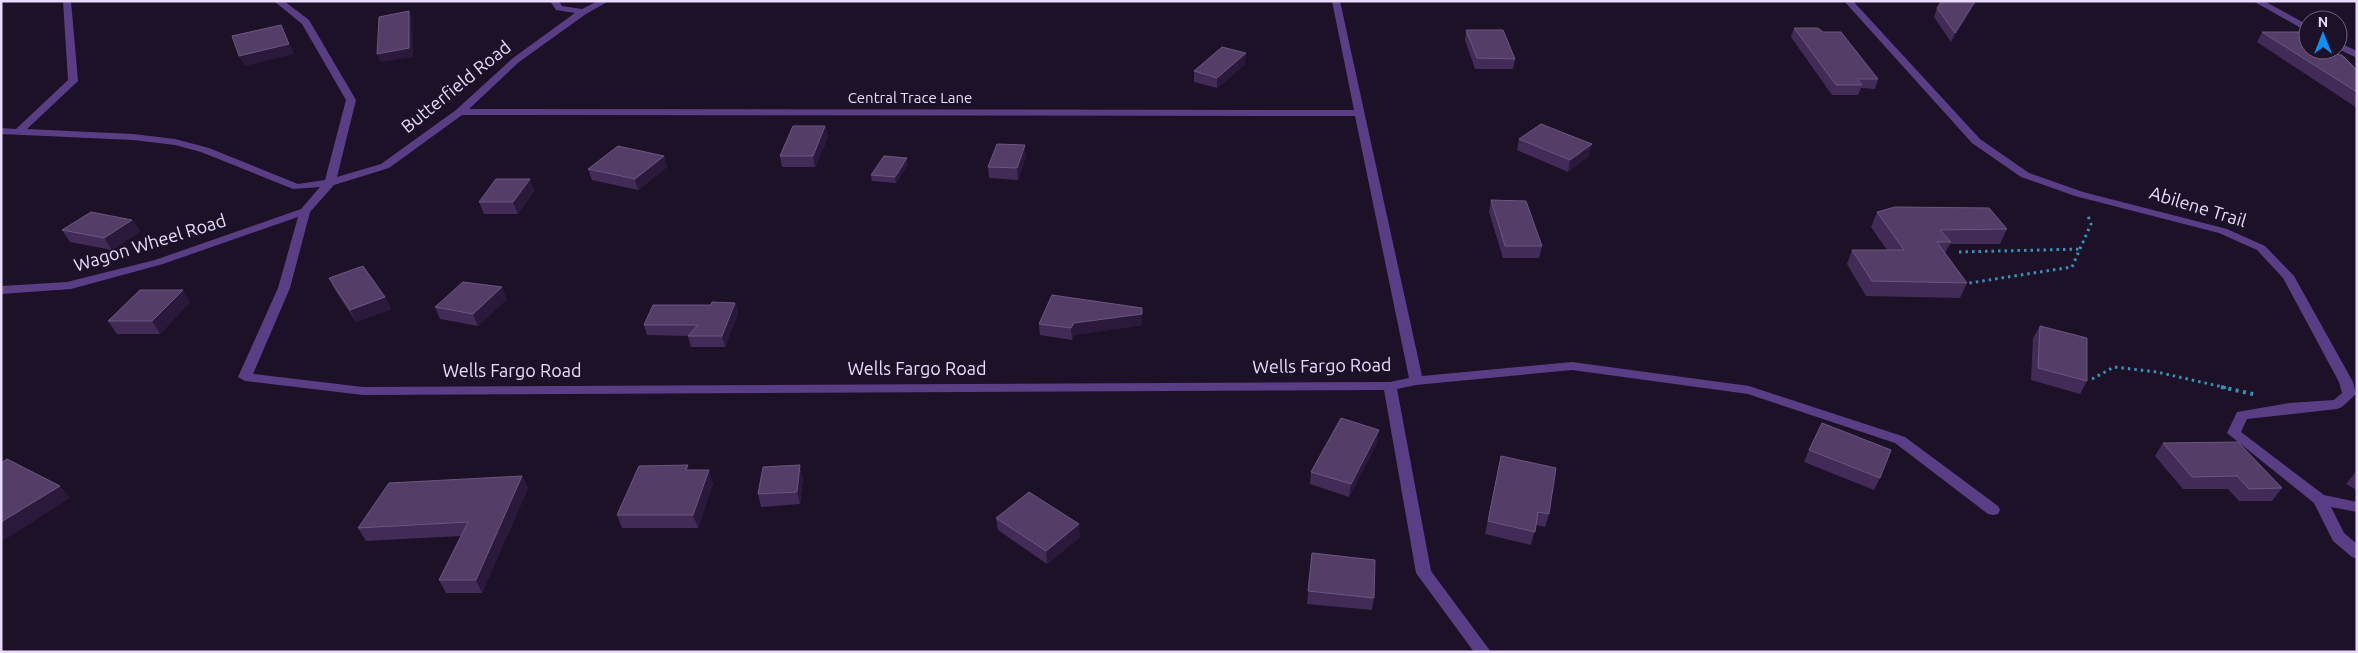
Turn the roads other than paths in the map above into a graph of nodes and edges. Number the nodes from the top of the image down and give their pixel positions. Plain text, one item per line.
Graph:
1 (67, 1) edge
2 (278, 1) edge
3 (554, 1) edge
4 (605, 1) edge
5 (1336, 1) edge
6 (1848, 1) edge
7 (2257, 1) edge
8 (583, 12) junction
9 (2298, 24) edge
10 (460, 112) junction
11 (1360, 113) junction
12 (1, 131) edge
13 (17, 133) junction
14 (330, 183) junction
15 (305, 212) junction
16 (1, 290) edge
17 (1416, 381) junction
18 (1390, 386) junction
19 (2320, 500) junction
20 (2357, 507) edge
21 (1993, 510) dead end
22 (2357, 553) edge
23 (1484, 652) edge

1 - 13 street
2 - 14 street
3 - 8 street
4 - 8 street, Butterfield Road
5 - 11 street, Wells Fargo Road
6 - 19 street, Abilene Trail
7 - 9 street
8 - 10 street, Butterfield Road
10 - 11 street, Central Trace Lane
10 - 14 street, Butterfield Road
11 - 17 street, Wells Fargo Road
12 - 13 street, Butterfield Road
13 - 14 street, Butterfield Road
14 - 15 street, Wells Fargo Road
15 - 16 street, Wagon Wheel Road
15 - 18 street, Wells Fargo Road
17 - 18 street, Wells Fargo Road
17 - 21 street
18 - 23 street
19 - 20 street, Abilene Trail
19 - 22 street, Abilene Trail

